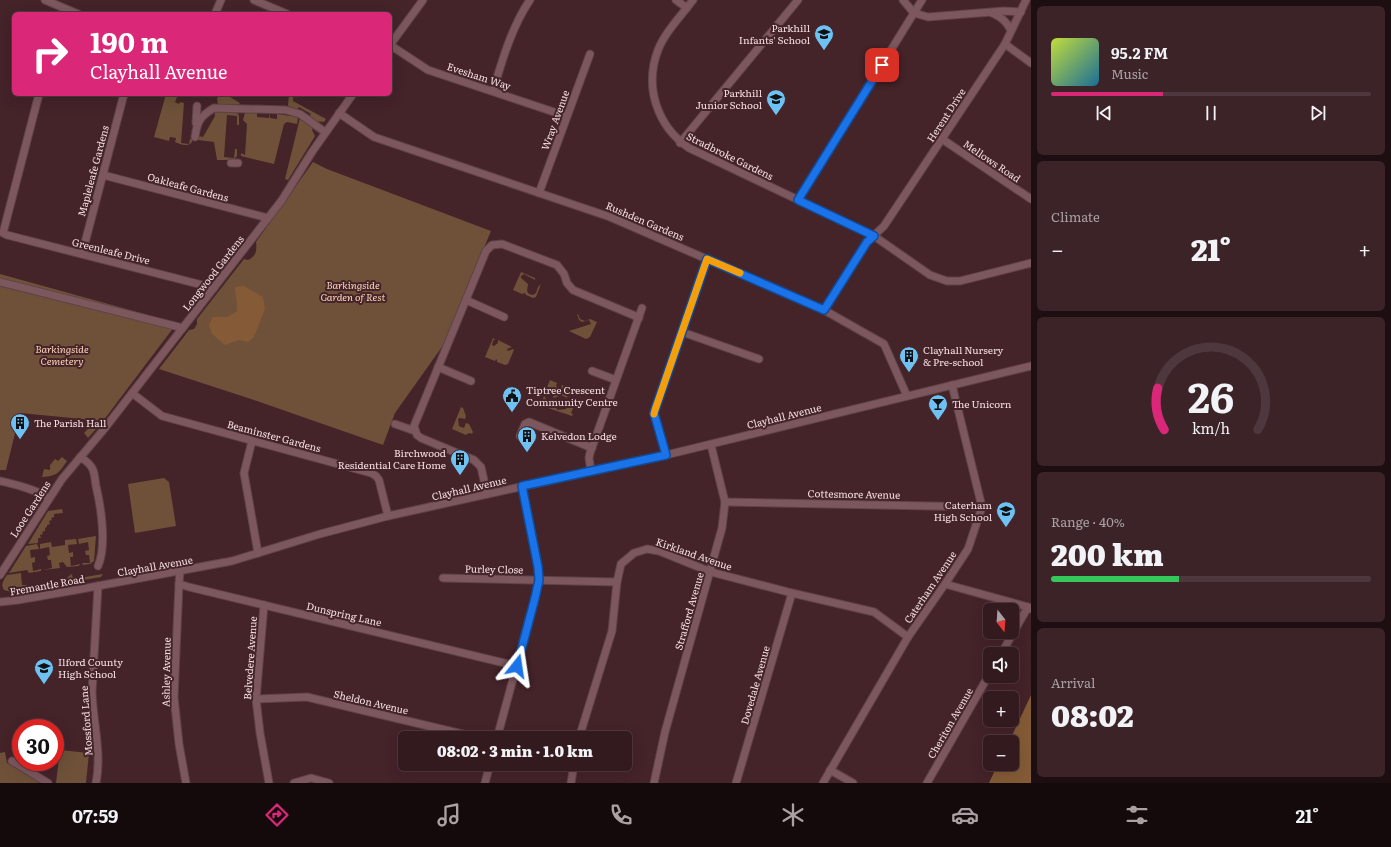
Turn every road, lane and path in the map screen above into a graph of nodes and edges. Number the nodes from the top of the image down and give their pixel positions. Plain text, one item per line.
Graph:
1 (45, 0) edge
2 (221, 0) edge
3 (254, 0) edge
4 (423, 0) edge
5 (530, 0) edge
6 (676, 0) edge
7 (693, 0) edge
8 (798, 0) edge
9 (903, 0) edge
10 (922, 0) edge
11 (1026, 0) edge
12 (687, 8) junction
13 (61, 11) edge
14 (217, 12) edge
15 (282, 12) edge
16 (992, 12) junction
17 (1021, 12) junction
18 (914, 14) junction
19 (1012, 30) junction
20 (392, 42) edge
21 (1004, 44) junction
22 (392, 46) edge
23 (590, 54) dead end
24 (1031, 63) edge
25 (493, 91) junction
26 (38, 96) edge
27 (123, 96) edge
28 (351, 96) edge
29 (197, 106) dead end
30 (339, 113) junction
31 (566, 116) junction
32 (196, 128) junction
33 (326, 132) junction
34 (195, 137) dead end
35 (942, 139) junction
36 (680, 142) junction
37 (102, 175) junction
38 (539, 193) junction
39 (1031, 199) edge
40 (798, 200) junction
41 (268, 218) junction
42 (874, 236) junction
43 (82, 254) junction
44 (707, 259) junction
45 (1031, 263) edge
46 (0, 282) edge
47 (214, 288) junction
48 (466, 300) junction
49 (642, 308) dead end
50 (824, 310) junction
51 (504, 316) dead end
52 (639, 318) junction
53 (183, 328) junction
54 (682, 332) junction
55 (759, 358) dead end
56 (1031, 366) edge
57 (438, 367) junction
58 (592, 371) dead end
59 (616, 380) junction
60 (471, 381) dead end
61 (952, 385) junction
62 (132, 393) junction
63 (907, 396) junction
64 (396, 424) dead end
65 (415, 431) junction
66 (520, 436) dead end
67 (252, 441) junction
68 (710, 445) junction
69 (592, 448) junction
70 (666, 455) junction
71 (80, 457) junction
72 (591, 471) junction
73 (0, 481) edge
74 (522, 486) junction
75 (488, 494) junction
76 (49, 498) junction
77 (725, 502) junction
78 (982, 507) junction
79 (388, 516) junction
80 (258, 553) junction
81 (98, 566) dead end
82 (180, 572) junction
83 (711, 572) junction
84 (0, 575) edge
85 (443, 578) dead end
86 (539, 580) junction
87 (617, 582) junction
88 (179, 584) junction
89 (945, 584) junction
90 (98, 586) junction
91 (792, 593) junction
92 (0, 602) edge
93 (264, 605) junction
94 (1029, 608) edge
95 (908, 637) junction
96 (1005, 647) edge
97 (517, 666) junction
98 (984, 683) edge
99 (256, 699) junction
100 (450, 731) edge
101 (499, 731) edge
102 (581, 731) edge
103 (830, 770) junction
104 (28, 771) edge
105 (488, 771) edge
106 (573, 771) edge
107 (48, 783) edge
108 (96, 783) edge
109 (186, 783) edge
110 (269, 783) edge
111 (294, 783) edge
112 (329, 783) edge
113 (485, 783) edge
114 (571, 783) edge
115 (654, 783) edge
116 (736, 783) edge
117 (823, 783) edge
118 (853, 783) edge
119 (927, 783) edge

1 - 13 street
2 - 14 street
3 - 15 street
4 - 20 street
5 - 25 street
6 - 12 street
7 - 12 street, Stradbroke Gardens
8 - 36 street
9 - 18 street
10 - 18 street
11 - 17 street, Herent Drive
12 - 36 street, Stradbroke Gardens
16 - 17 street
16 - 18 street
16 - 19 street
17 - 19 street, Herent Drive
18 - 40 street
19 - 21 street, Herent Drive
21 - 24 street
21 - 35 street, Herent Drive
22 - 25 street, Evesham Way
23 - 31 street, Wray Avenue
25 - 31 street, Evesham Way
26 - 43 street, Greenleafe Drive
27 - 37 street, Mapleleafe Gardens
28 - 30 street, Longwood Gardens
29 - 32 street
30 - 33 street, Longwood Gardens
30 - 38 street, Rushden Gardens
31 - 38 street, Wray Avenue
32 - 33 street
32 - 34 street
33 - 41 street, Longwood Gardens
35 - 39 street, Mellows Road
35 - 42 street, Herent Drive
36 - 40 street, Stradbroke Gardens
37 - 41 street, Oakleafe Gardens
37 - 43 street, Mapleleafe Gardens
38 - 44 street, Rushden Gardens
40 - 42 street, Stradbroke Gardens
41 - 47 street, Longwood Gardens
42 - 45 street, Stradbroke Gardens
42 - 50 street, Herent Drive
43 - 47 street, Greenleafe Drive
44 - 50 street, Rushden Gardens
44 - 54 street
46 - 53 street
47 - 53 street, Longwood Gardens
48 - 51 street
48 - 52 street
48 - 57 street
49 - 52 street
50 - 63 street, Rushden Gardens
52 - 59 street
53 - 62 street, Longwood Gardens
54 - 55 street
54 - 70 street
56 - 61 street, Clayhall Avenue
57 - 60 street
57 - 65 street
58 - 59 street
59 - 69 street
61 - 63 street, Clayhall Avenue
61 - 78 street
62 - 67 street, Beaminster Gardens
62 - 71 street, Longwood Gardens
63 - 68 street, Clayhall Avenue
64 - 65 street
65 - 75 street
66 - 69 street
67 - 79 street, Beaminster Gardens
67 - 80 street
68 - 70 street, Clayhall Avenue
68 - 77 street, Strafford Avenue
69 - 72 street
70 - 72 street, Clayhall Avenue
71 - 76 street, Looe Gardens
71 - 81 street
72 - 74 street, Clayhall Avenue
73 - 76 street
74 - 75 street, Clayhall Avenue
74 - 86 street
75 - 79 street, Clayhall Avenue
76 - 84 street, Looe Gardens
77 - 78 street, Cottesmore Avenue
77 - 83 street, Strafford Avenue
78 - 89 street, Caterham Avenue
79 - 80 street, Clayhall Avenue
80 - 82 street, Clayhall Avenue
82 - 88 street
82 - 90 street, Clayhall Avenue
83 - 87 street, Kirkland Avenue
83 - 91 street, Kirkland Avenue
83 - 115 street, Strafford Avenue
85 - 86 street, Purley Close
86 - 87 street, Purley Close
86 - 97 street
87 - 102 street, Kirkland Avenue
88 - 93 street, Dunspring Lane
88 - 109 street, Ashley Avenue
89 - 94 street
89 - 95 street, Caterham Avenue
90 - 92 street, Fremantle Road
90 - 108 street, Mossford Lane
91 - 95 street, Kirkland Avenue
91 - 116 street, Dovedale Avenue
93 - 97 street, Dunspring Lane
93 - 99 street, Belvedere Avenue
94 - 96 street
95 - 103 street, Caterham Avenue
97 - 101 street
98 - 119 street, Cheriton Avenue
99 - 100 street, Sheldon Avenue
99 - 110 street, Belvedere Avenue
103 - 117 street, Caterham Avenue
103 - 118 street
104 - 107 street
105 - 113 street
106 - 114 street
111 - 112 street

